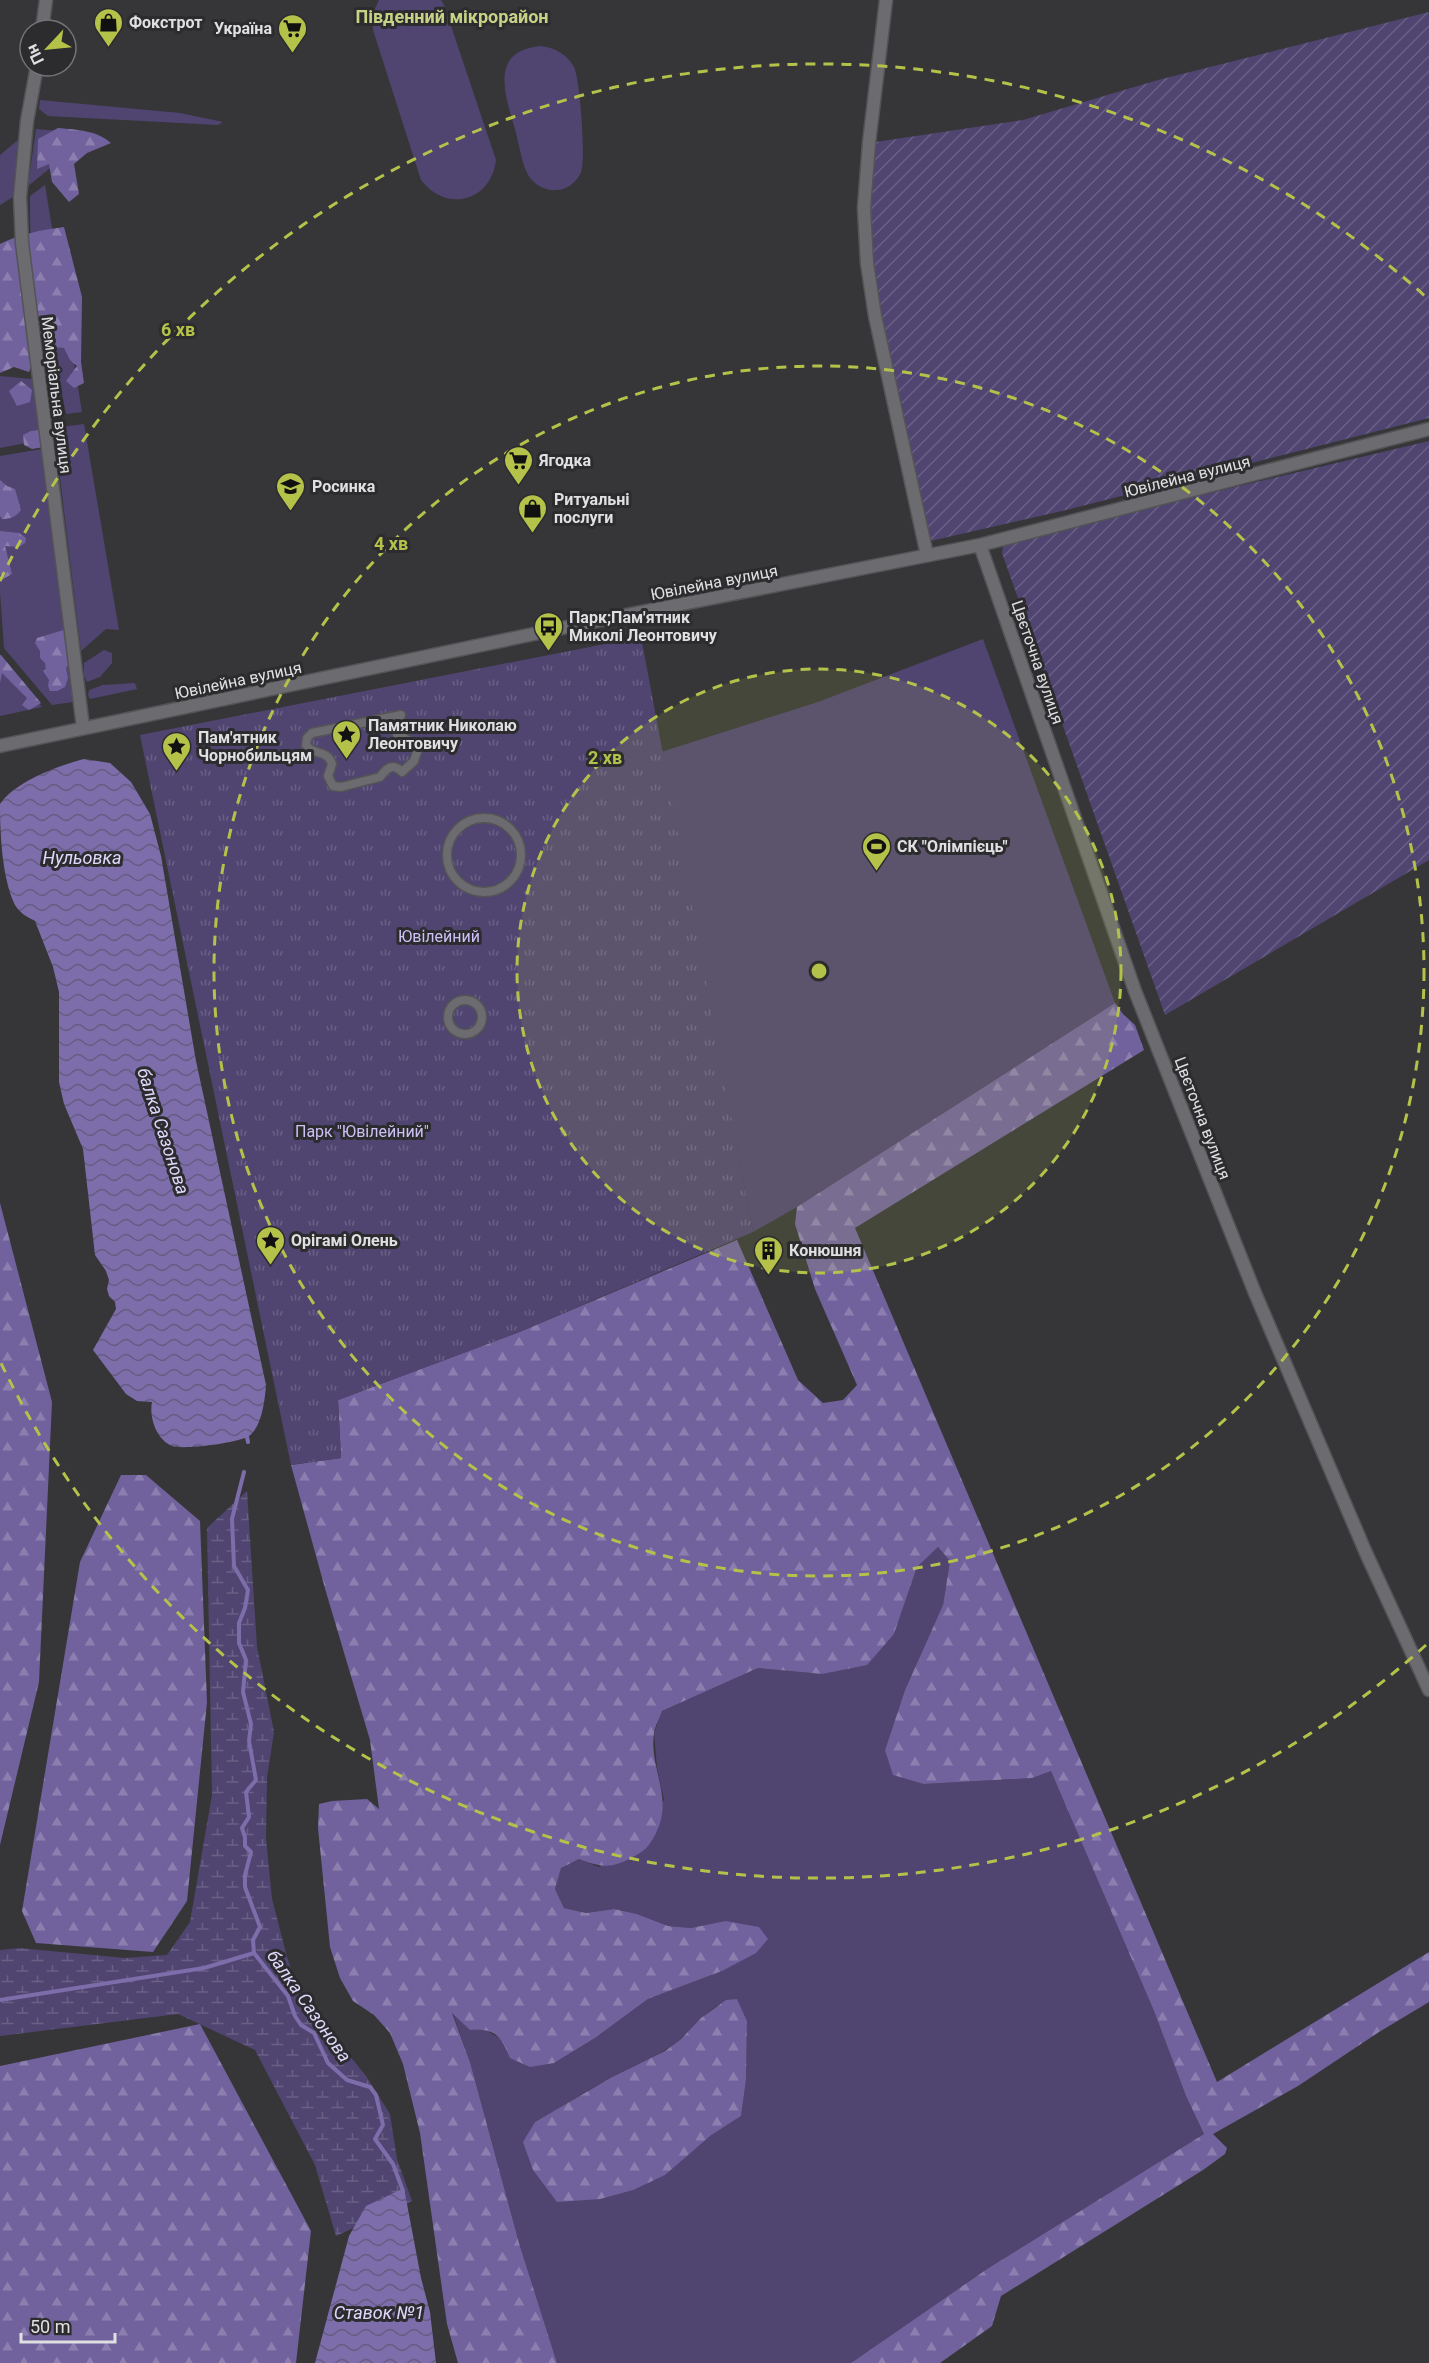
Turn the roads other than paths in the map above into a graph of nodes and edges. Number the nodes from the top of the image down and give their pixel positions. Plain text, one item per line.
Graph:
1 (46, 0) edge
2 (886, 0) edge
3 (44, 18) edge
4 (35, 78) edge
5 (1429, 429) edge
6 (980, 545) junction
7 (927, 555) junction
8 (83, 727) junction
9 (0, 746) edge
10 (416, 759) joint
11 (459, 883) joint
12 (457, 1032) joint
13 (1429, 1690) edge

1 - 3 street
2 - 7 street
4 - 8 street, Меморіальна вулиця
5 - 6 street, Ювілейна вулиця
6 - 7 street, Ювілейна вулиця
6 - 13 street, Цвєточна вулиця
7 - 8 street, Ювілейна вулиця
8 - 9 street, Ювілейна вулиця
10 - 10 street
11 - 11 street
12 - 12 street

